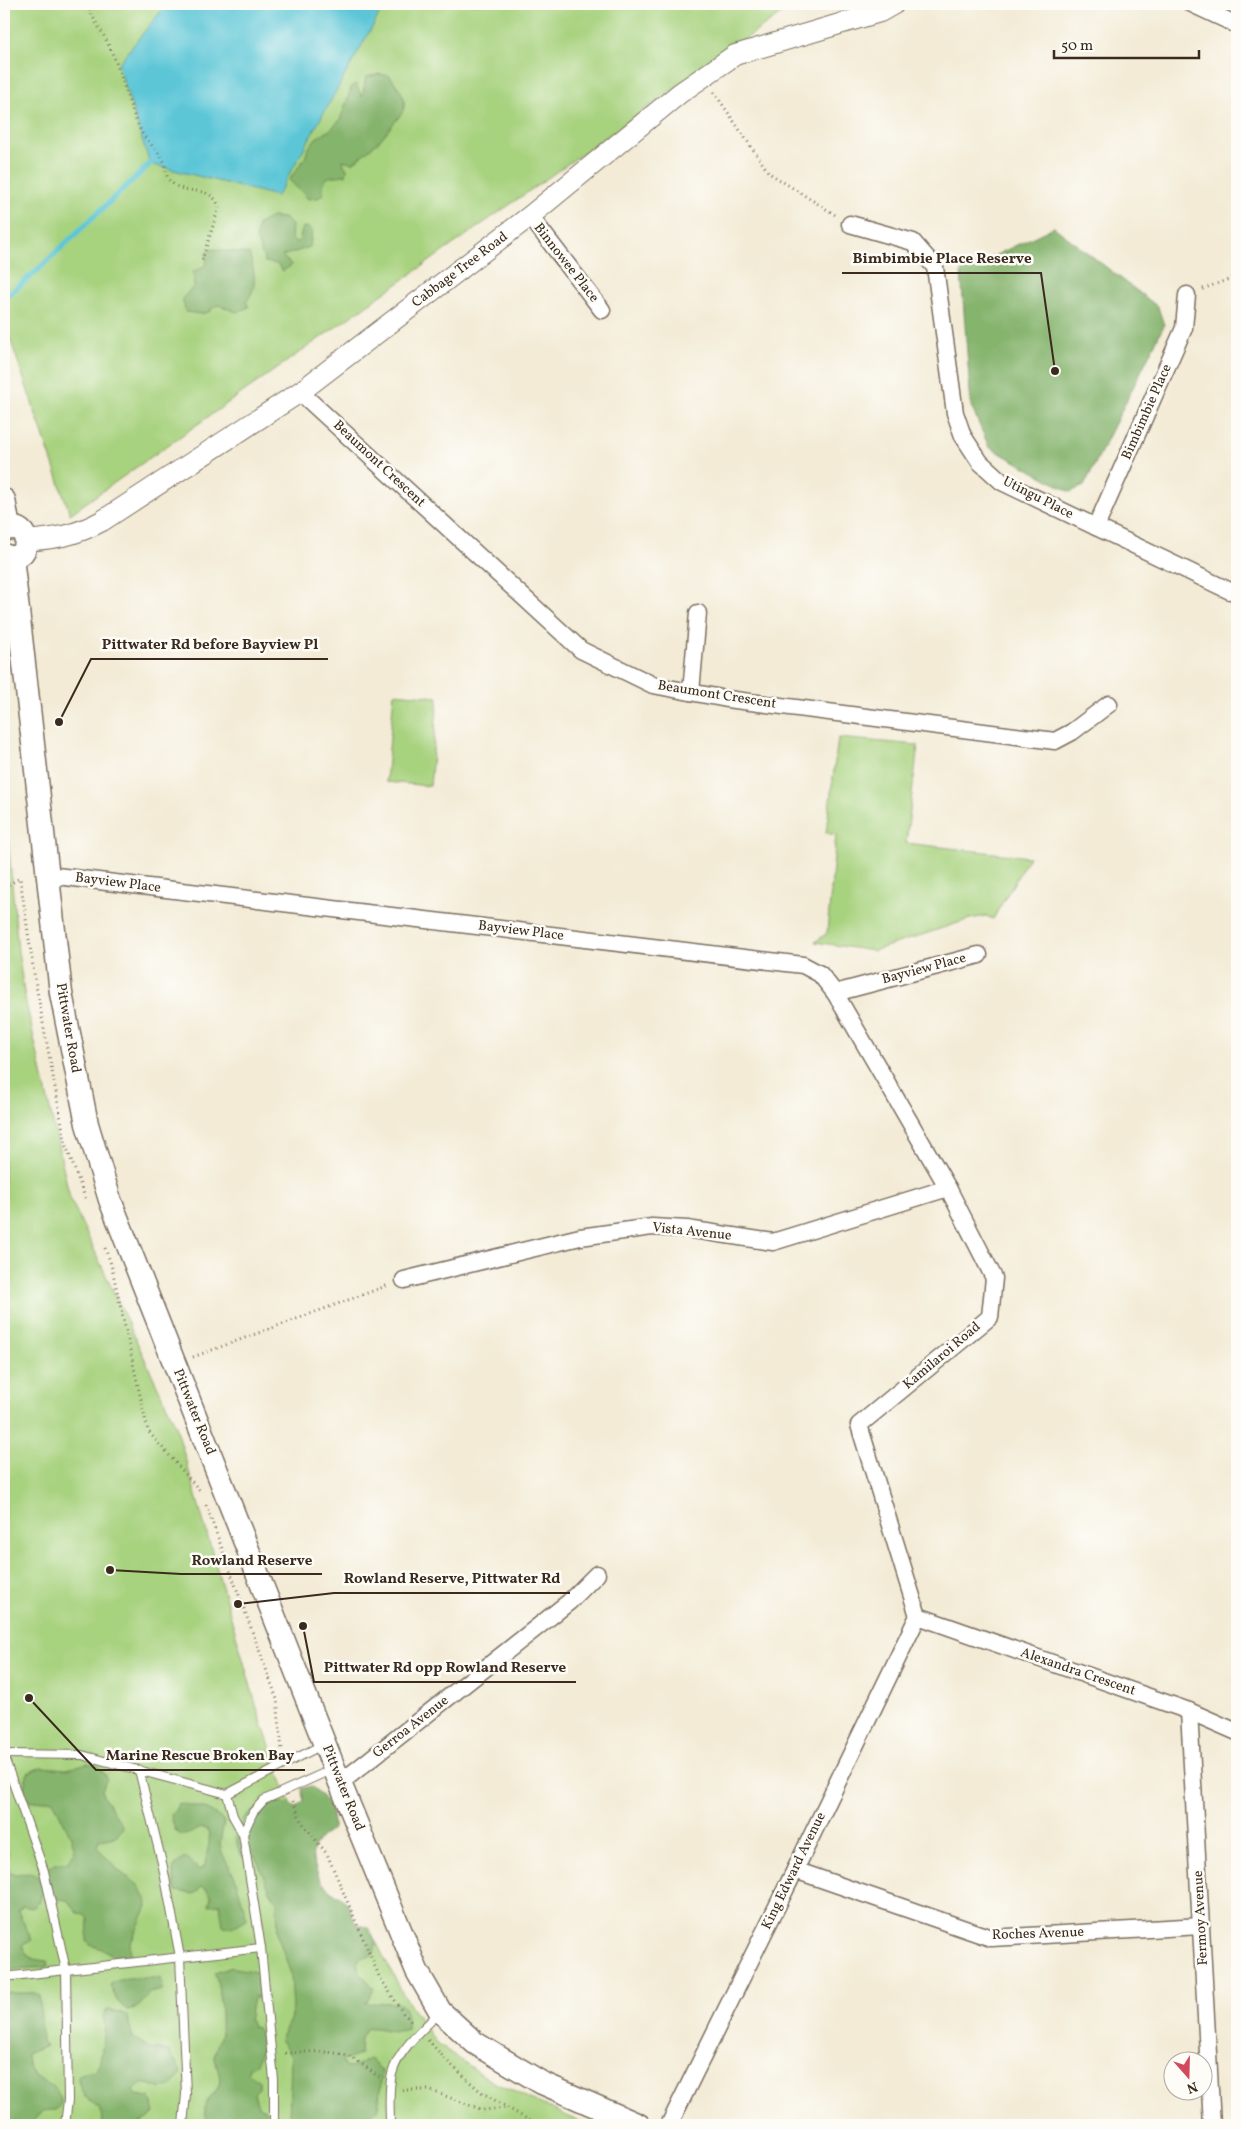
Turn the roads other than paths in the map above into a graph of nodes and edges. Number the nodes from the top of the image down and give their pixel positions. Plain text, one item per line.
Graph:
1 (894, 4) edge
2 (1192, 4) edge
3 (1237, 25) edge
4 (530, 216) junction
5 (850, 224) road end
6 (1187, 295) road end
7 (602, 310) dead end
8 (300, 392) junction
9 (4, 500) edge
10 (1096, 527) junction
11 (11, 542) edge
12 (1237, 591) edge
13 (698, 613) dead end
14 (691, 692) junction
15 (1110, 704) dead end
16 (48, 875) junction
17 (978, 955) dead end
18 (835, 992) junction
19 (948, 1188) junction
20 (404, 1280) road end
21 (597, 1574) dead end
22 (918, 1616) junction
23 (1189, 1711) junction
24 (1237, 1732) edge
25 (325, 1743) junction
26 (4, 1755) edge
27 (139, 1770) junction
28 (337, 1776) junction
29 (227, 1794) junction
30 (243, 1834) junction
31 (795, 1870) junction
32 (1201, 1926) junction
33 (261, 1948) junction
34 (180, 1957) junction
35 (66, 1970) junction
36 (4, 1977) edge
37 (440, 2011) junction
38 (64, 2125) edge
39 (182, 2125) edge
40 (274, 2125) edge
41 (390, 2125) edge
42 (639, 2125) edge
43 (668, 2125) edge
44 (1212, 2125) edge

1 - 4 street, Cabbage Tree Road
2 - 3 street
4 - 7 street, Binnowee Place
4 - 8 street, Cabbage Tree Road
5 - 10 street, Utingu Place
6 - 10 street, Bimbimbie Place
8 - 11 street, Cabbage Tree Road
8 - 14 street, Beaumont Crescent
9 - 11 main road, Pittwater Road
10 - 12 street, Utingu Place
11 - 16 main road, Pittwater Road
13 - 14 street
14 - 15 street, Beaumont Crescent
16 - 18 street, Bayview Place
16 - 25 main road, Pittwater Road
17 - 18 street, Bayview Place
18 - 19 street, Kamilaroi Road
19 - 20 street, Vista Avenue
19 - 22 street, Kamilaroi Road
21 - 28 street, Gerroa Avenue
22 - 23 street, Alexandra Crescent
22 - 31 street, King Edward Avenue
23 - 24 street, Alexandra Crescent
23 - 32 street, Fermoy Avenue
25 - 28 main road, Pittwater Road
25 - 29 lane
26 - 27 lane
26 - 35 lane
27 - 29 lane
27 - 34 lane
28 - 30 lane
28 - 37 main road, Pittwater Road
29 - 30 lane
30 - 33 lane
31 - 32 street, Roches Avenue
31 - 43 street, King Edward Avenue
32 - 44 street, Fermoy Avenue
33 - 34 lane
33 - 40 lane
34 - 35 lane
34 - 39 lane
35 - 36 lane
35 - 38 lane
37 - 41 lane
37 - 42 main road, Pittwater Road

